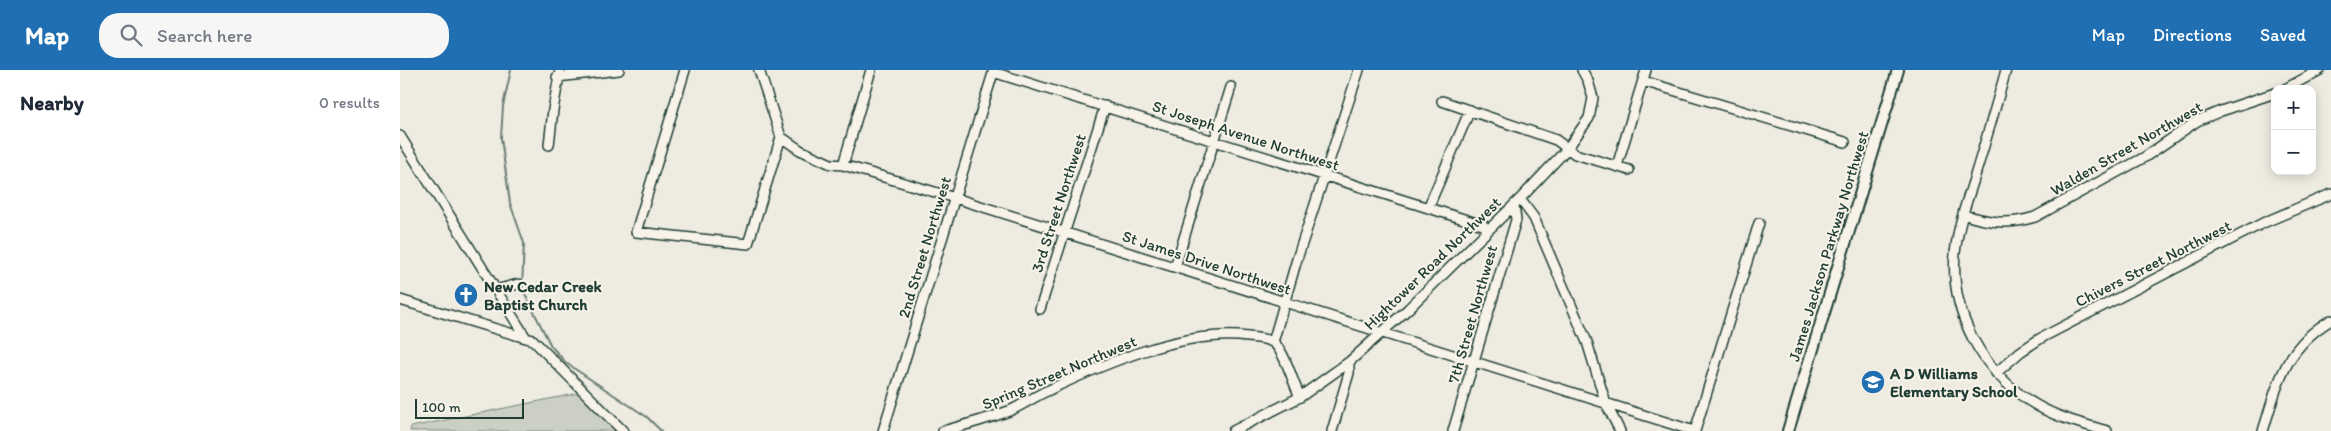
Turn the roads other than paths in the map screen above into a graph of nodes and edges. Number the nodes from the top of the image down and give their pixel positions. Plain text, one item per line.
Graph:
1 (619, 70) edge
2 (684, 70) edge
3 (759, 70) edge
4 (871, 70) edge
5 (1359, 70) edge
6 (1582, 70) edge
7 (1646, 70) edge
8 (1898, 70) edge
9 (2006, 70) edge
10 (2320, 70) edge
11 (993, 71) edge
12 (558, 73) edge
13 (1643, 82) junction
14 (2292, 85) edge
15 (1231, 87) dead end
16 (2271, 94) edge
17 (1442, 101) dead end
18 (1104, 106) junction
19 (1470, 110) junction
20 (400, 136) edge
21 (782, 137) junction
22 (1214, 141) junction
23 (1845, 142) dead end
24 (549, 145) dead end
25 (1567, 149) junction
26 (843, 166) junction
27 (1617, 166) junction
28 (1629, 170) dead end
29 (1325, 176) junction
30 (2331, 194) edge
31 (954, 198) junction
32 (1517, 202) junction
33 (1428, 208) junction
34 (1963, 214) junction
35 (1759, 223) dead end
36 (1488, 229) junction
37 (1065, 233) junction
38 (1175, 267) junction
39 (518, 284) dead end
40 (496, 290) junction
41 (400, 300) edge
42 (1285, 303) junction
43 (1040, 309) dead end
44 (2331, 320) edge
45 (1382, 334) junction
46 (526, 338) junction
47 (1273, 342) junction
48 (1349, 362) junction
49 (1474, 363) junction
50 (1996, 373) junction
51 (1300, 397) junction
52 (1606, 404) junction
53 (622, 431) edge
54 (883, 431) edge
55 (944, 431) edge
56 (1233, 431) edge
57 (1332, 431) edge
58 (1453, 431) edge
59 (1620, 431) edge
60 (1695, 431) edge
61 (1788, 431) edge
62 (2107, 431) edge
63 (2263, 431) edge

1 - 12 street
2 - 21 street
3 - 21 street
4 - 26 street
5 - 29 street
6 - 25 street, Hightower Road Northwest
7 - 13 street
8 - 61 main road, James Jackson Parkway Northwest
9 - 34 street
10 - 14 street
11 - 18 street, St Joseph Avenue Northwest
11 - 31 street, 2nd Street Northwest
12 - 24 street
13 - 23 street
13 - 27 street
15 - 22 street
16 - 34 street, Walden Street Northwest
17 - 19 street
18 - 22 street, St Joseph Avenue Northwest
18 - 37 street, 3rd Street Northwest
19 - 25 street
19 - 33 street
20 - 40 street
21 - 26 street, St James Drive Northwest
22 - 29 street, St Joseph Avenue Northwest
22 - 38 street
25 - 27 street
25 - 32 street, Hightower Road Northwest
26 - 31 street, St James Drive Northwest
27 - 28 street
29 - 33 street, St Joseph Avenue Northwest
29 - 42 street
30 - 50 street, Chivers Street Northwest
31 - 37 street, St James Drive Northwest
31 - 54 street, 2nd Street Northwest
32 - 36 street, Hightower Road Northwest
32 - 49 street, 7th Street Northwest
32 - 52 street
33 - 36 street, St Joseph Avenue Northwest
34 - 50 street
35 - 60 street
36 - 45 street, Hightower Road Northwest
37 - 38 street, St James Drive Northwest
37 - 43 street, 3rd Street Northwest
38 - 42 street, St James Drive Northwest
39 - 40 street
40 - 46 street
41 - 46 street
42 - 45 street, St James Drive Northwest
42 - 47 street
44 - 63 street
45 - 48 street, Hightower Road Northwest
45 - 49 street, St James Drive Northwest
46 - 53 street
47 - 51 street
47 - 55 street, Spring Street Northwest
48 - 51 street, Hightower Road Northwest
48 - 57 street
49 - 52 street, St James Drive Northwest
49 - 58 street, 7th Street Northwest
50 - 62 street
51 - 56 street, Hightower Road Northwest
52 - 59 street
52 - 60 street, St James Drive Northwest

